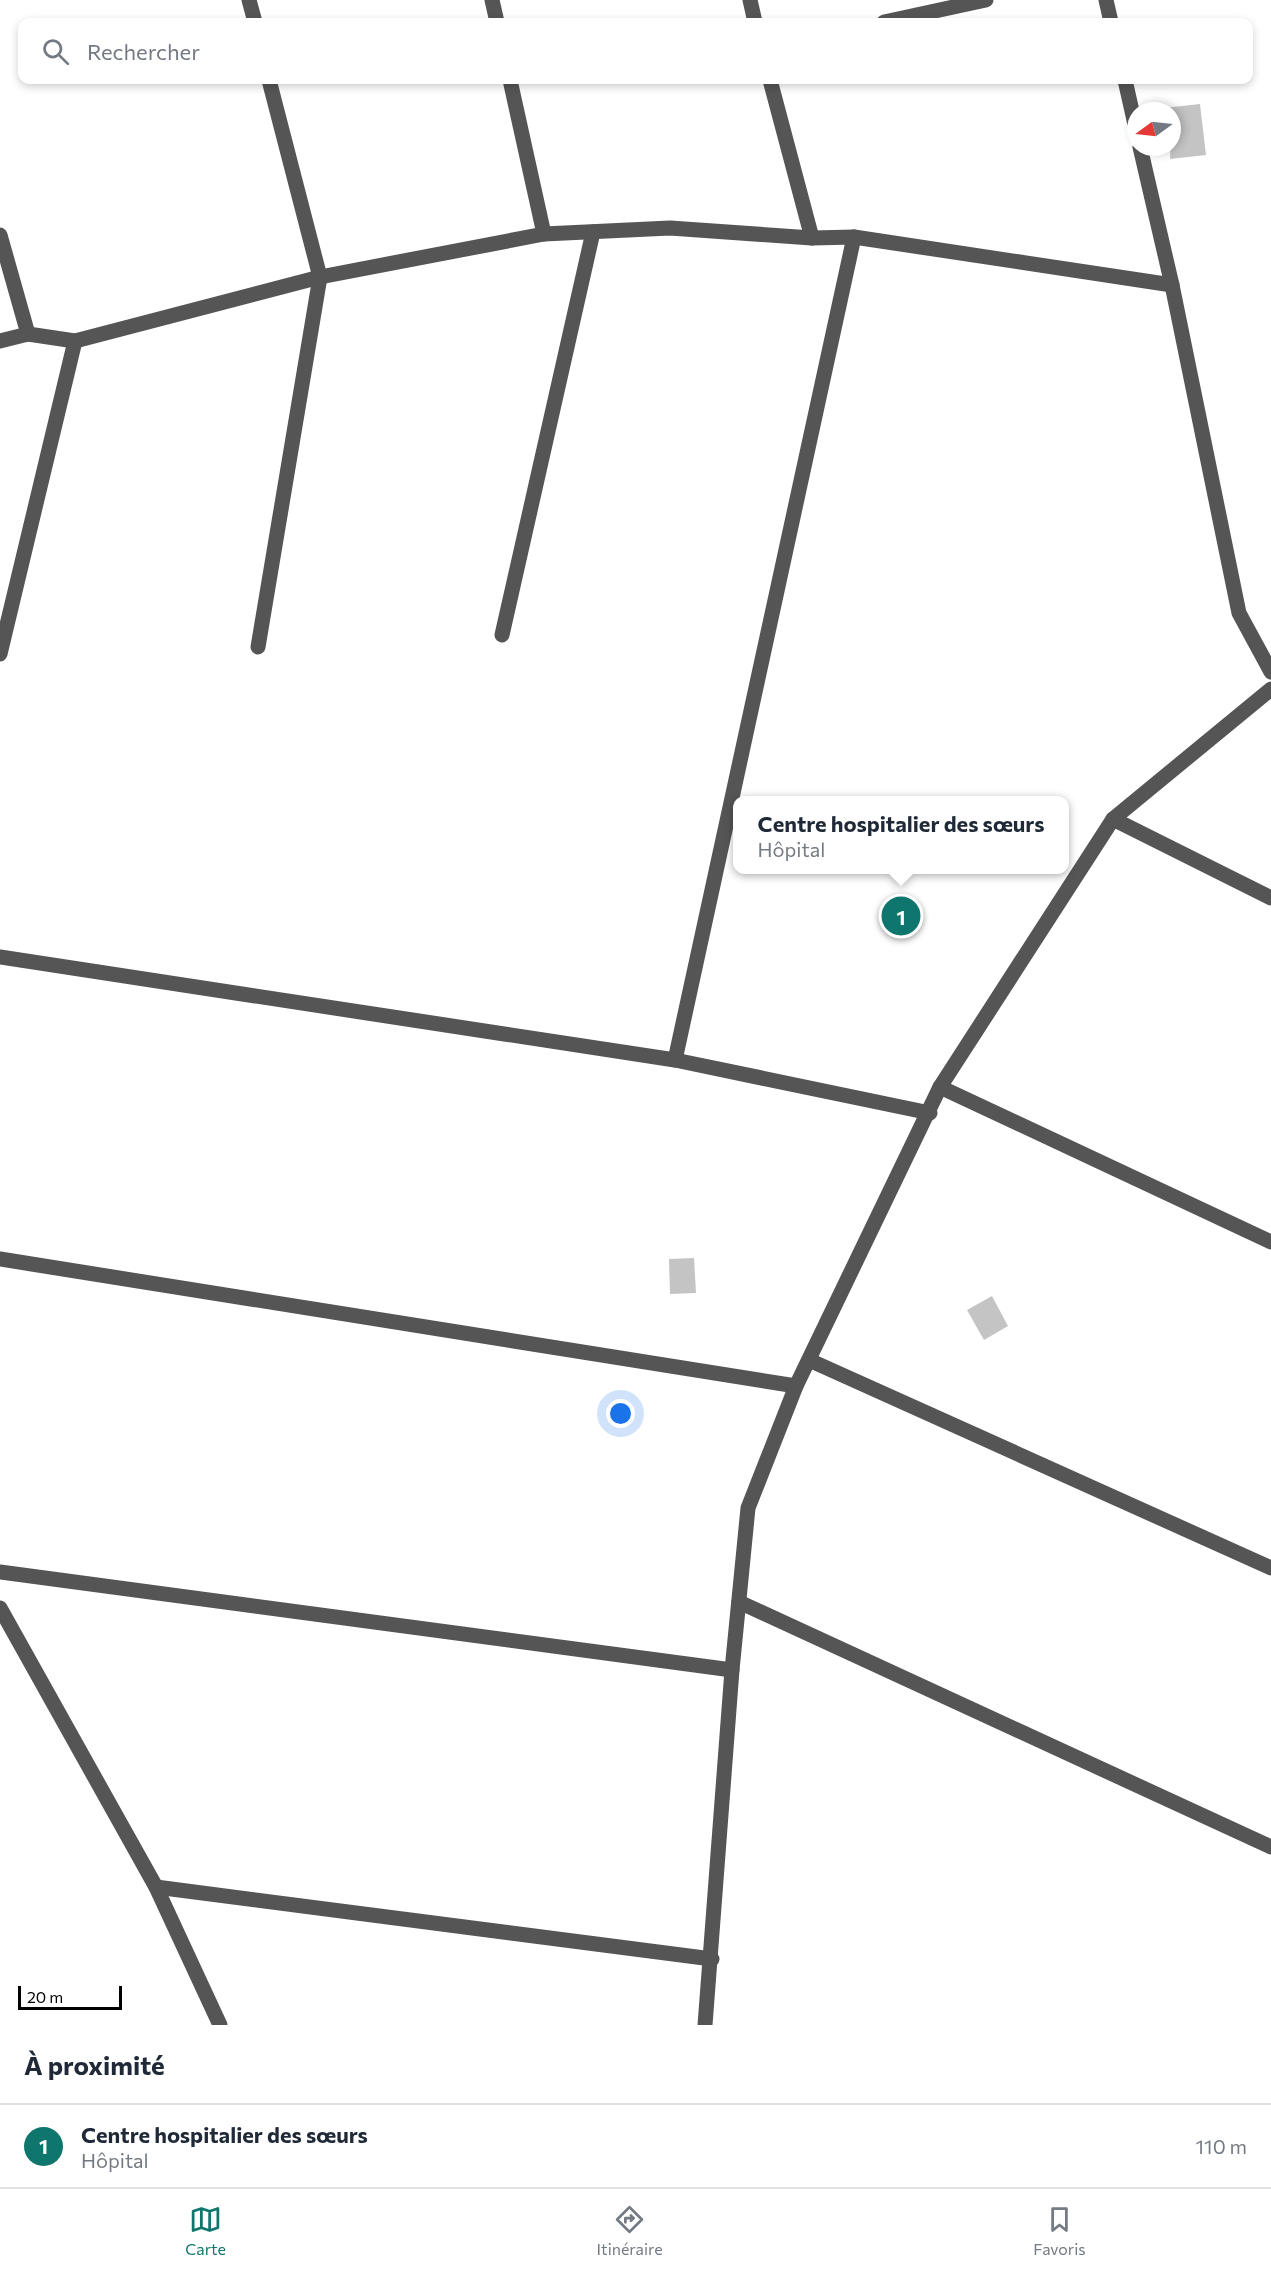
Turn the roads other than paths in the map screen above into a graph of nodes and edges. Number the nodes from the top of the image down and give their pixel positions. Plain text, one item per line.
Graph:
1 (249, 0) edge
2 (492, 0) edge
3 (750, 0) edge
4 (986, 0) edge
5 (1106, 0) edge
6 (254, 18) edge
7 (496, 18) edge
8 (754, 18) edge
9 (903, 18) edge
10 (1111, 18) edge
11 (271, 84) edge
12 (511, 84) edge
13 (771, 84) edge
14 (1126, 84) edge
15 (1130, 102) edge
16 (1142, 156) edge
17 (593, 232) junction
18 (544, 234) junction
19 (0, 235) edge
20 (854, 237) junction
21 (812, 238) junction
22 (320, 278) junction
23 (1172, 285) junction
24 (28, 334) junction
25 (0, 341) edge
26 (75, 341) junction
27 (502, 635) dead end
28 (1, 645) edge
29 (258, 647) dead end
30 (1271, 672) edge
31 (1271, 689) edge
32 (1113, 819) junction
33 (1271, 898) edge
34 (0, 957) edge
35 (675, 1060) junction
36 (940, 1087) junction
37 (930, 1113) junction
38 (1271, 1242) edge
39 (0, 1259) edge
40 (809, 1360) junction
41 (796, 1386) junction
42 (1271, 1568) edge
43 (0, 1572) edge
44 (739, 1602) junction
45 (0, 1608) edge
46 (732, 1670) junction
47 (1271, 1847) edge
48 (156, 1887) junction
49 (712, 1959) junction
50 (220, 2025) edge
51 (705, 2025) edge

1 - 6 street
2 - 7 street
3 - 8 street
4 - 9 street
5 - 10 street
11 - 22 street
12 - 18 street
13 - 21 street
14 - 15 street
16 - 23 street
17 - 18 street
17 - 21 street
17 - 27 street
18 - 22 street
19 - 24 street
20 - 21 street
20 - 23 street
20 - 35 street
22 - 26 street
22 - 29 street
23 - 30 street
24 - 25 street
24 - 26 street
26 - 28 street
31 - 32 street
32 - 33 street
32 - 36 street
34 - 35 street
35 - 37 street
36 - 37 street
36 - 38 street
37 - 40 street
39 - 41 street
40 - 41 street
40 - 42 street
41 - 44 street
43 - 46 street
44 - 46 street
44 - 47 street
45 - 48 street
46 - 49 street
48 - 49 street
48 - 50 street
49 - 51 street

